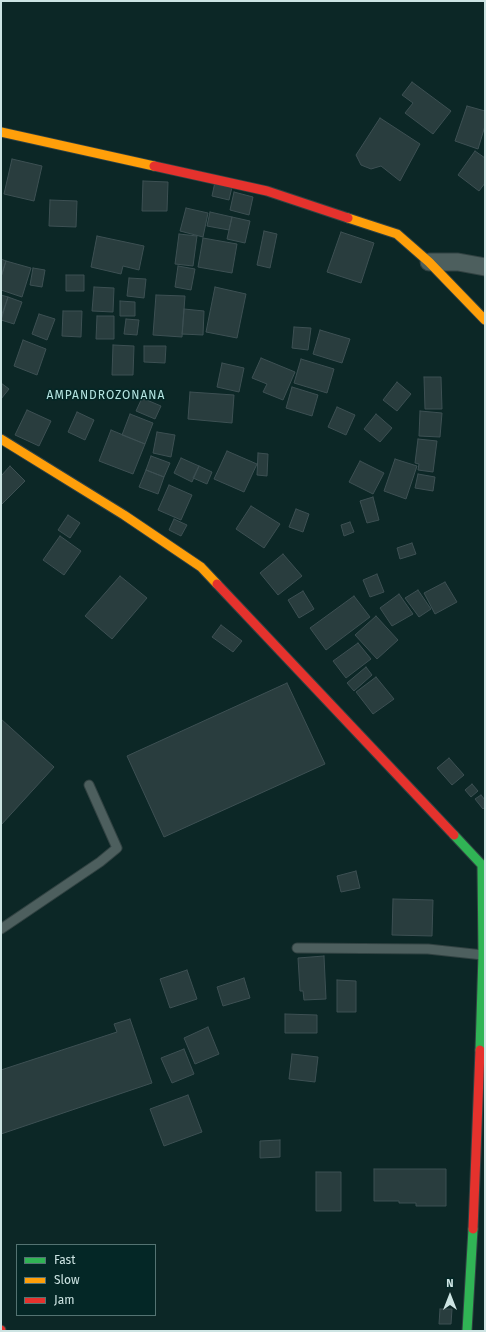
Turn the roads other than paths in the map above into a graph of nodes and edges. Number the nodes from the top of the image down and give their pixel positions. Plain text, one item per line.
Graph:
1 (1, 132) edge
2 (429, 262) junction
3 (485, 267) edge
4 (485, 320) edge
5 (1, 439) edge
6 (89, 785) dead end
7 (484, 865) edge
8 (1, 929) edge
9 (297, 948) dead end
10 (483, 955) junction
11 (467, 1331) edge

1 - 2 street
2 - 3 street
2 - 4 street
5 - 7 street
6 - 8 lane
7 - 10 street
9 - 10 lane
10 - 11 street

